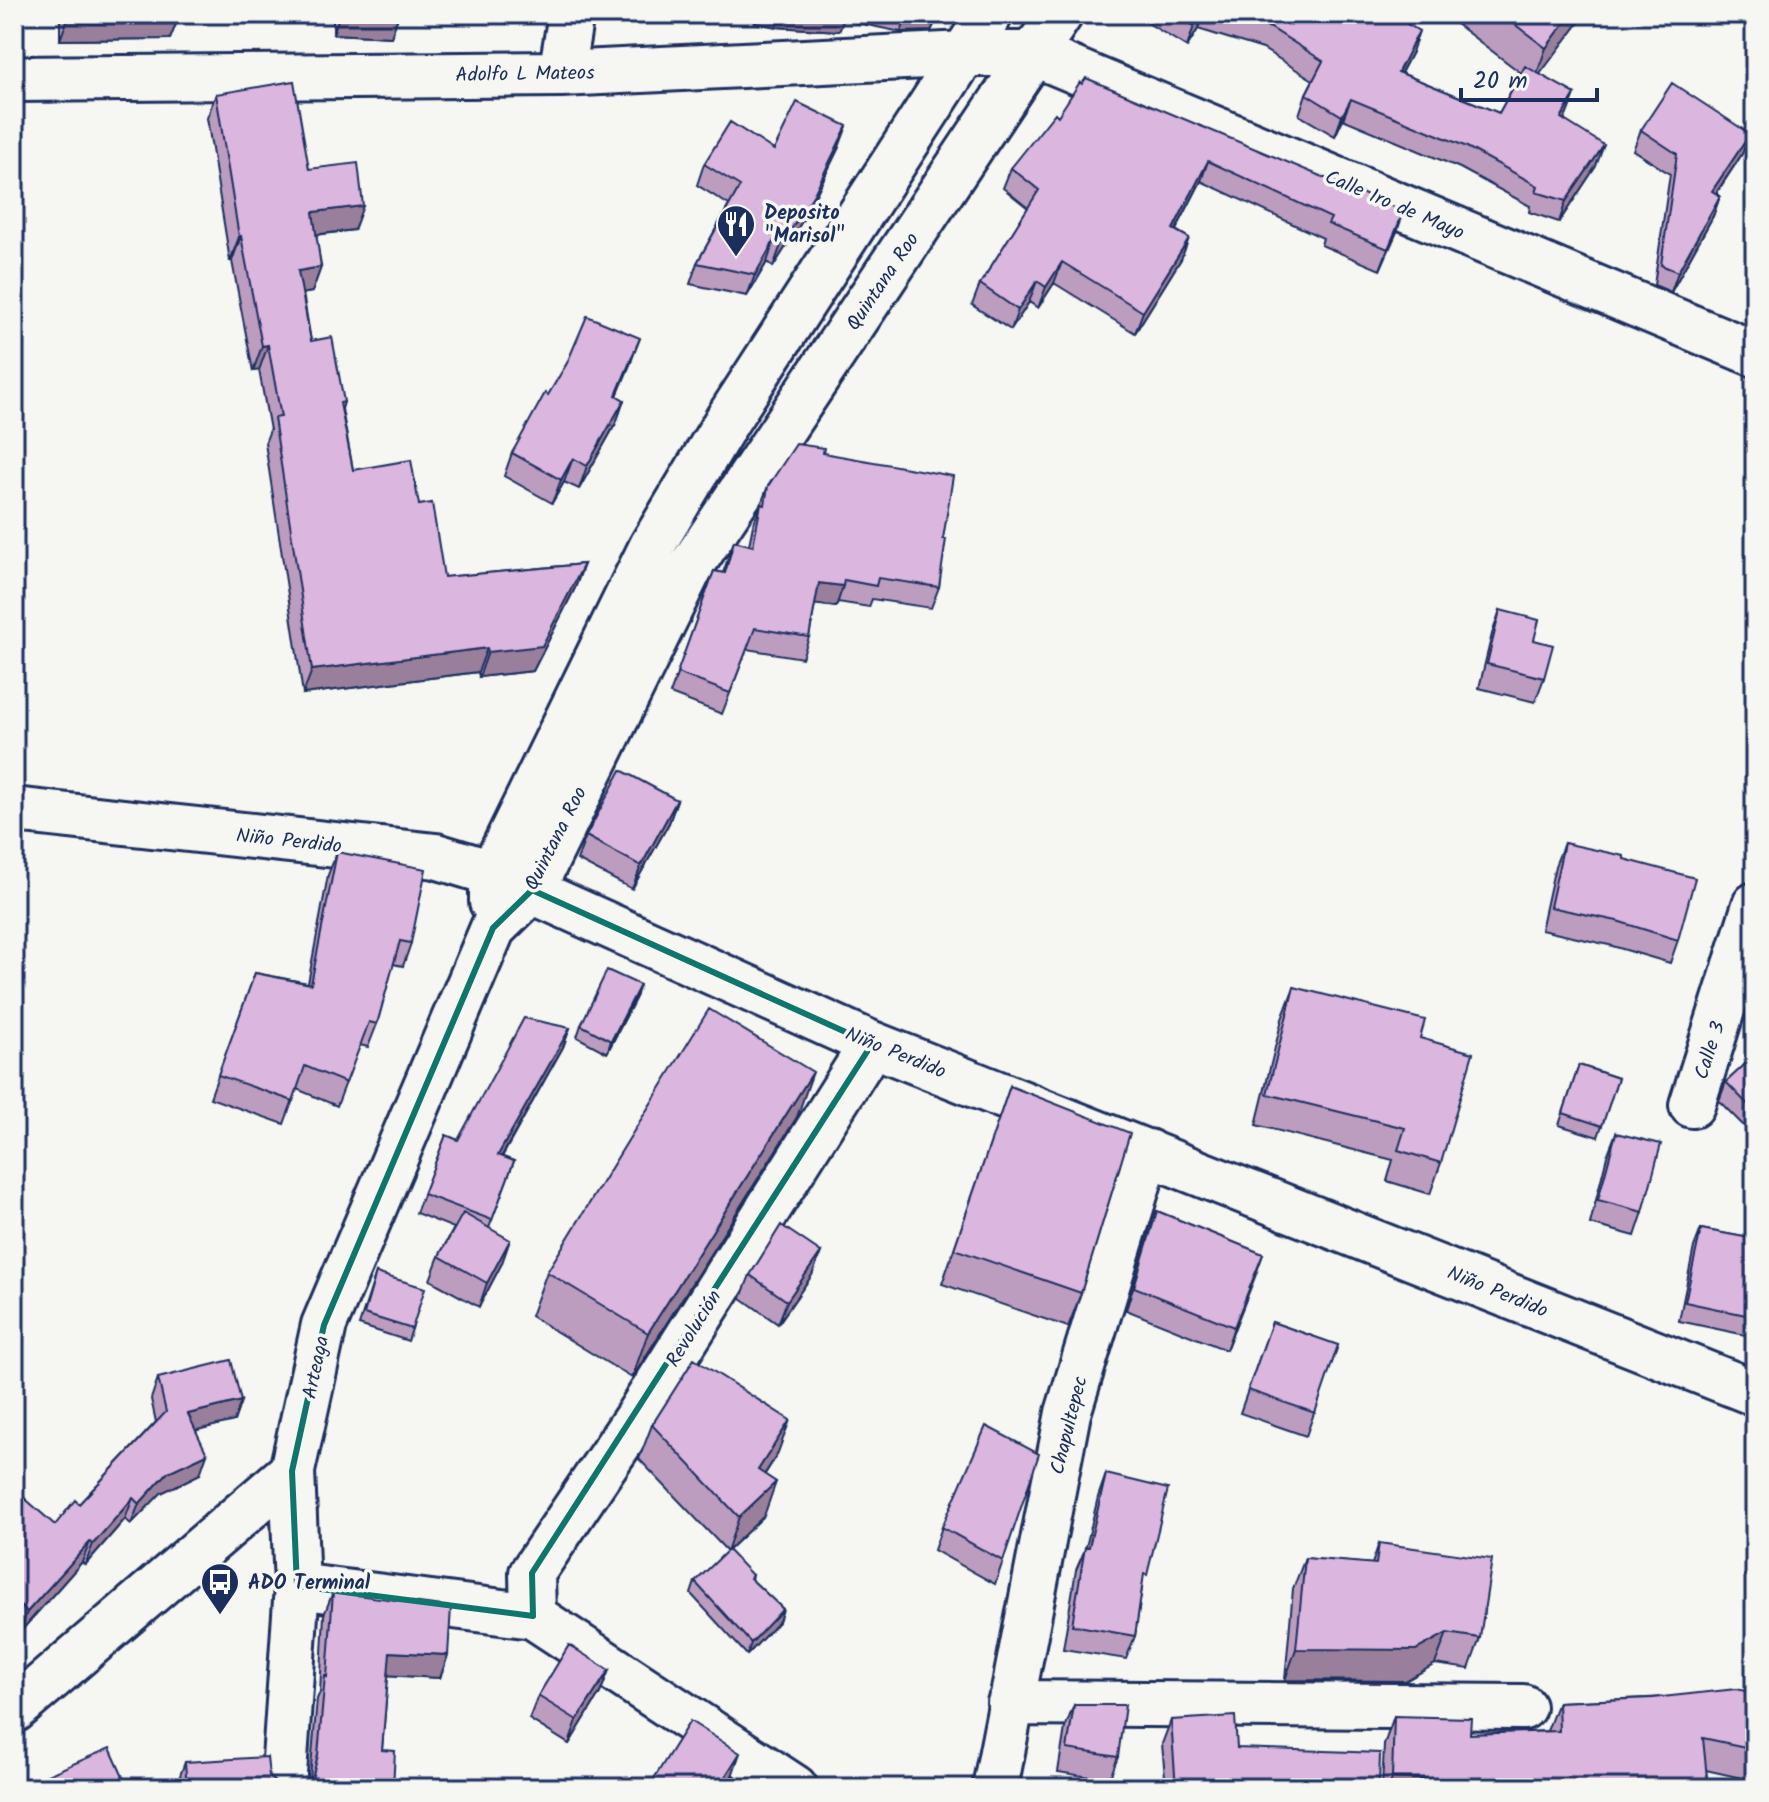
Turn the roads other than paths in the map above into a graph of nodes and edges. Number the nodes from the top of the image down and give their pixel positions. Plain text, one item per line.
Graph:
1 (571, 14) edge
2 (990, 14) edge
3 (1060, 14) edge
4 (966, 54) junction
5 (1035, 54) junction
6 (561, 74) junction
7 (14, 79) edge
8 (1755, 354) edge
9 (587, 680) junction
10 (626, 698) junction
11 (14, 810) edge
12 (492, 873) junction
13 (532, 890) junction
14 (1755, 905) edge
15 (493, 928) junction
16 (872, 1044) junction
17 (1692, 1105) dead end
18 (1148, 1152) junction
19 (1755, 1393) edge
20 (292, 1471) junction
21 (297, 1586) junction
22 (533, 1616) junction
23 (1010, 1703) junction
24 (1523, 1707) dead end
25 (14, 1710) edge
26 (283, 1788) edge
27 (795, 1788) edge
28 (995, 1788) edge

1 - 6 street
2 - 4 street, Quintana Roo
3 - 5 street, Quintana Roo
4 - 5 street, Adolfo L Mateos
4 - 6 street, Adolfo L Mateos
4 - 9 street, Quintana Roo
5 - 8 street, Calle 1ro de Mayo
5 - 10 street, Quintana Roo
6 - 7 street, Adolfo L Mateos
9 - 10 street
9 - 12 street, Quintana Roo
10 - 13 street, Quintana Roo
11 - 12 street, Niño Perdido
12 - 13 street, Niño Perdido
12 - 15 street, Quintana Roo
13 - 15 street, Quintana Roo
13 - 16 street, Niño Perdido
14 - 17 street, Calle 3
15 - 20 street, Arteaga
16 - 18 street, Niño Perdido
16 - 22 street, Revolución
18 - 19 street, Niño Perdido
18 - 23 street, Chapultepec
20 - 21 street, Arteaga
20 - 25 street
21 - 22 street
21 - 26 street, Arteaga
22 - 27 street
23 - 24 street
23 - 28 street, Chapultepec

